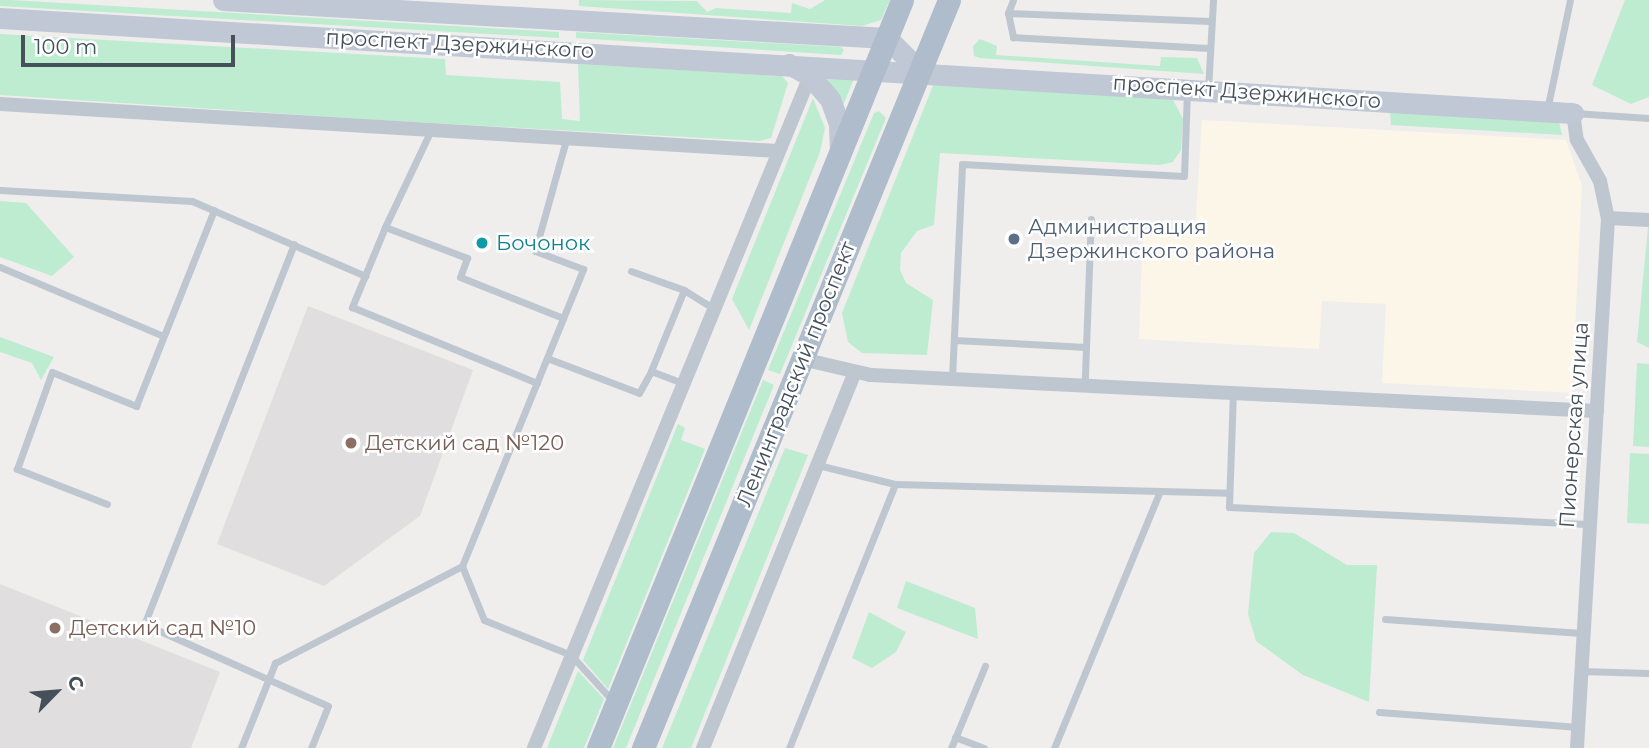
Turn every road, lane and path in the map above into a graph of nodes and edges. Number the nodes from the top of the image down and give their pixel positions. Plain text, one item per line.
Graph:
1 (223, 0) edge
2 (902, 0) edge
3 (949, 0) edge
4 (1013, 0) edge
5 (1213, 0) edge
6 (1570, 0) edge
7 (1007, 13) junction
8 (0, 18) edge
9 (1210, 21) junction
10 (887, 38) junction
11 (1209, 48) junction
12 (787, 63) junction
13 (875, 68) junction
14 (920, 71) junction
15 (810, 76) junction
16 (1198, 89) junction
17 (0, 104) edge
18 (1547, 111) junction
19 (1573, 113) junction
20 (1649, 118) edge
21 (431, 130) junction
22 (566, 140) junction
23 (777, 150) junction
24 (841, 151) junction
25 (0, 190) edge
26 (214, 210) junction
27 (1608, 218) junction
28 (1091, 219) dead end
29 (1649, 220) edge
30 (385, 227) junction
31 (294, 244) junction
32 (0, 267) edge
33 (631, 271) dead end
34 (365, 276) junction
35 (684, 290) junction
36 (713, 308) junction
37 (563, 318) junction
38 (163, 336) junction
39 (954, 340) junction
40 (1086, 347) junction
41 (547, 358) junction
42 (802, 359) junction
43 (651, 371) junction
44 (854, 374) junction
45 (952, 378) junction
46 (537, 383) junction
47 (682, 383) junction
48 (1085, 383) junction
49 (1233, 390) junction
50 (1597, 411) junction
51 (818, 465) junction
52 (895, 484) junction
53 (1160, 491) junction
54 (1229, 492) junction
55 (107, 504) dead end
56 (1588, 524) junction
57 (462, 566) junction
58 (1385, 619) dead end
59 (1582, 634) junction
60 (571, 655) junction
61 (985, 666) dead end
62 (1580, 671) junction
63 (1649, 673) edge
64 (268, 680) junction
65 (616, 704) junction
66 (1379, 712) dead end
67 (1578, 727) junction
68 (955, 737) junction
69 (241, 748) edge
70 (311, 748) edge
71 (534, 748) edge
72 (598, 748) edge
73 (643, 748) edge
74 (703, 748) edge
75 (789, 748) edge
76 (951, 748) edge
77 (984, 748) edge
78 (1054, 748) edge
79 (1577, 748) edge

1 - 10 main road, проспект Дзержинского
2 - 10 main road, Ленинградский проспект
3 - 14 main road, Ленинградский проспект
4 - 7 lane
5 - 9 lane
6 - 18 lane
7 - 9 lane
7 - 11 lane
8 - 12 main road, проспект Дзержинского
9 - 11 lane
10 - 13 main road, Ленинградский проспект
10 - 14 main road
11 - 16 lane
12 - 13 main road, проспект Дзержинского
12 - 15 main road
13 - 14 main road, проспект Дзержинского
13 - 24 main road, Ленинградский проспект
14 - 16 main road, проспект Дзержинского
14 - 42 main road, Ленинградский проспект
15 - 23 street
15 - 24 main road
16 - 18 main road, проспект Дзержинского
16 - 39 lane
17 - 21 street
18 - 19 main road, проспект Дзержинского
19 - 20 lane
19 - 27 street, Пионерская улица
21 - 22 street
21 - 30 lane
22 - 23 street
22 - 37 lane
23 - 36 street
24 - 65 main road, Ленинградский проспект
25 - 26 lane
26 - 31 lane
26 - 38 lane
27 - 29 street
27 - 50 street, Пионерская улица
28 - 40 lane
30 - 34 lane
30 - 37 lane
31 - 34 lane
31 - 64 lane
32 - 38 lane
33 - 35 lane
34 - 46 lane
35 - 36 lane
35 - 43 lane
36 - 47 street
37 - 41 lane
38 - 55 lane
39 - 40 lane
39 - 45 lane
40 - 48 lane
41 - 43 lane
41 - 46 lane
42 - 44 street
42 - 73 main road, Ленинградский проспект
43 - 47 lane
44 - 45 street
44 - 51 street
45 - 48 street
46 - 57 lane
47 - 60 street
48 - 49 street
49 - 50 street
49 - 54 lane
50 - 56 street, Пионерская улица
51 - 52 lane
51 - 74 street
52 - 53 lane
52 - 75 lane
53 - 54 lane
53 - 78 lane
54 - 56 lane
56 - 59 street, Пионерская улица
57 - 60 lane
57 - 64 lane
58 - 59 lane
59 - 62 street, Пионерская улица
60 - 65 lane
60 - 71 street
61 - 68 lane
62 - 63 lane
62 - 67 street, Пионерская улица
64 - 69 lane
64 - 70 lane
65 - 72 main road, Ленинградский проспект
66 - 67 lane
67 - 79 street, Пионерская улица
68 - 76 lane
68 - 77 lane

